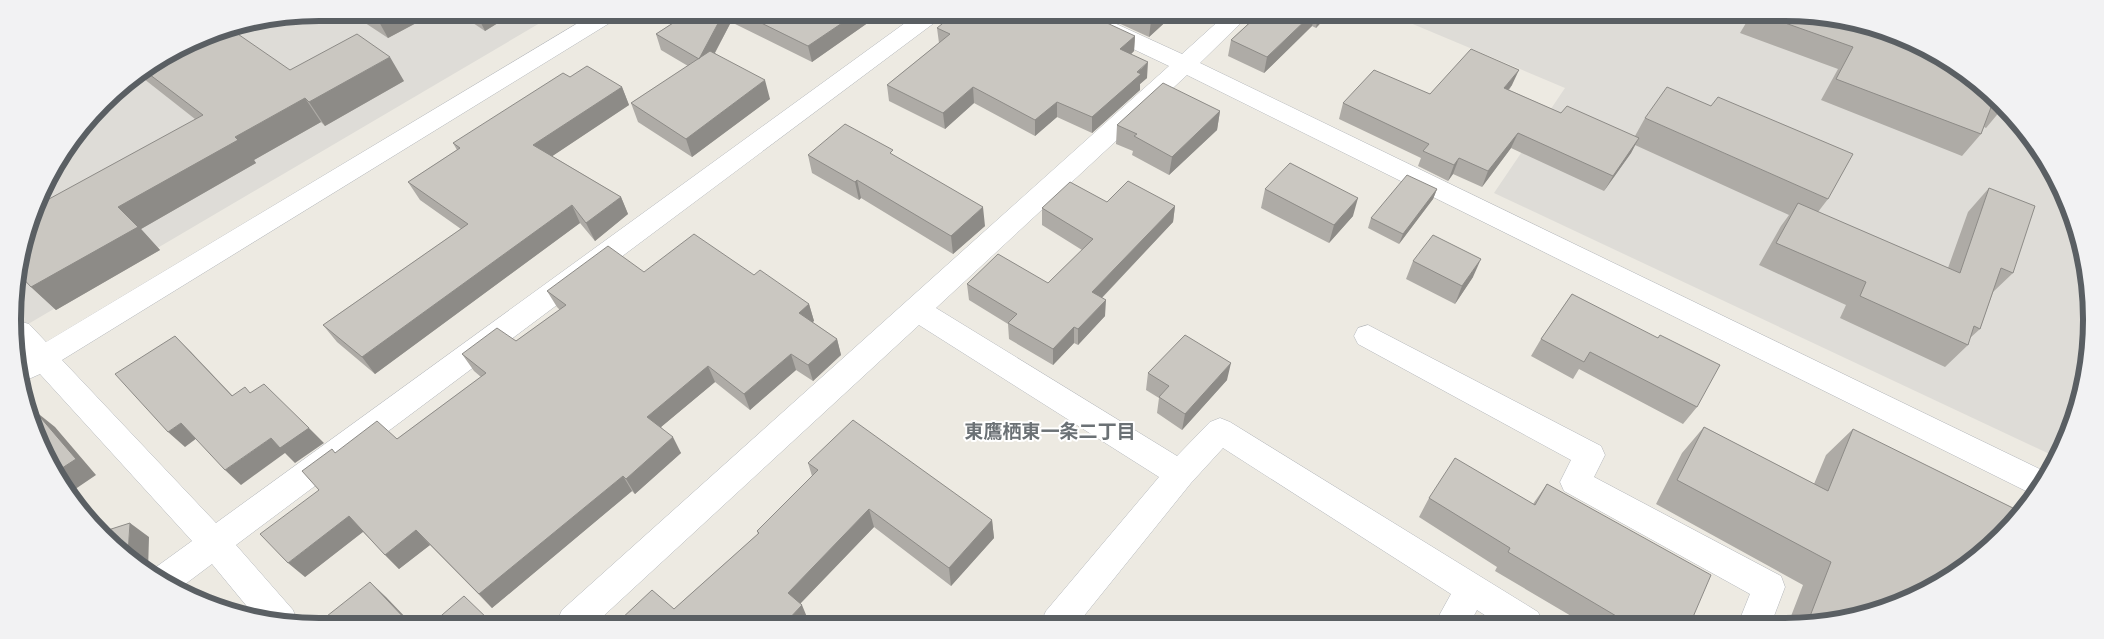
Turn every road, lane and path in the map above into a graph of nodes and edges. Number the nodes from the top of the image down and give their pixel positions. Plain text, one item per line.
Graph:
1 (596, 21) edge
2 (922, 21) edge
3 (1091, 21) edge
4 (1231, 21) edge
5 (1184, 64) junction
6 (917, 310) junction
7 (1368, 336) dead end
8 (22, 341) edge
9 (33, 364) edge
10 (1180, 474) junction
11 (2035, 481) edge
12 (214, 543) junction
13 (168, 577) edge
14 (1471, 589) junction
15 (275, 614) edge
16 (577, 618) edge
17 (1061, 618) edge
18 (1455, 618) edge
19 (1518, 618) edge
20 (1756, 618) edge

1 - 9 street
2 - 12 street
3 - 5 street
4 - 5 street
5 - 6 street
5 - 11 street
6 - 10 street
6 - 16 street
7 - 20 street
8 - 9 street
9 - 12 street
10 - 14 street
10 - 17 street
12 - 13 street
12 - 15 street
14 - 18 street
14 - 19 street

